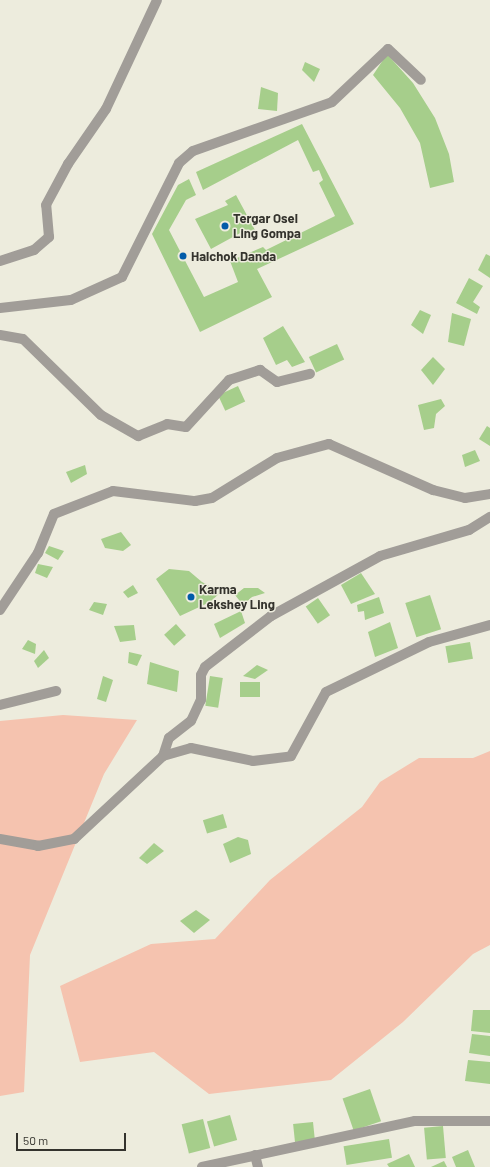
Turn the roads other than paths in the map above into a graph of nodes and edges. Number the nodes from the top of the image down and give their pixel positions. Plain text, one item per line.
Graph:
1 (157, 0) edge
2 (421, 80) dead end
3 (0, 261) edge
4 (0, 308) edge
5 (0, 335) edge
6 (310, 374) dead end
7 (490, 494) edge
8 (490, 517) edge
9 (0, 610) edge
10 (490, 626) edge
11 (56, 691) dead end
12 (0, 705) edge
13 (163, 756) junction
14 (0, 838) edge
15 (490, 1121) edge
16 (255, 1155) junction
17 (202, 1167) edge
18 (258, 1167) edge

1 - 3 street
2 - 4 street
5 - 6 street
7 - 9 street
8 - 13 street
10 - 13 street
11 - 12 street
13 - 14 street
15 - 16 street
16 - 17 street
16 - 18 street

